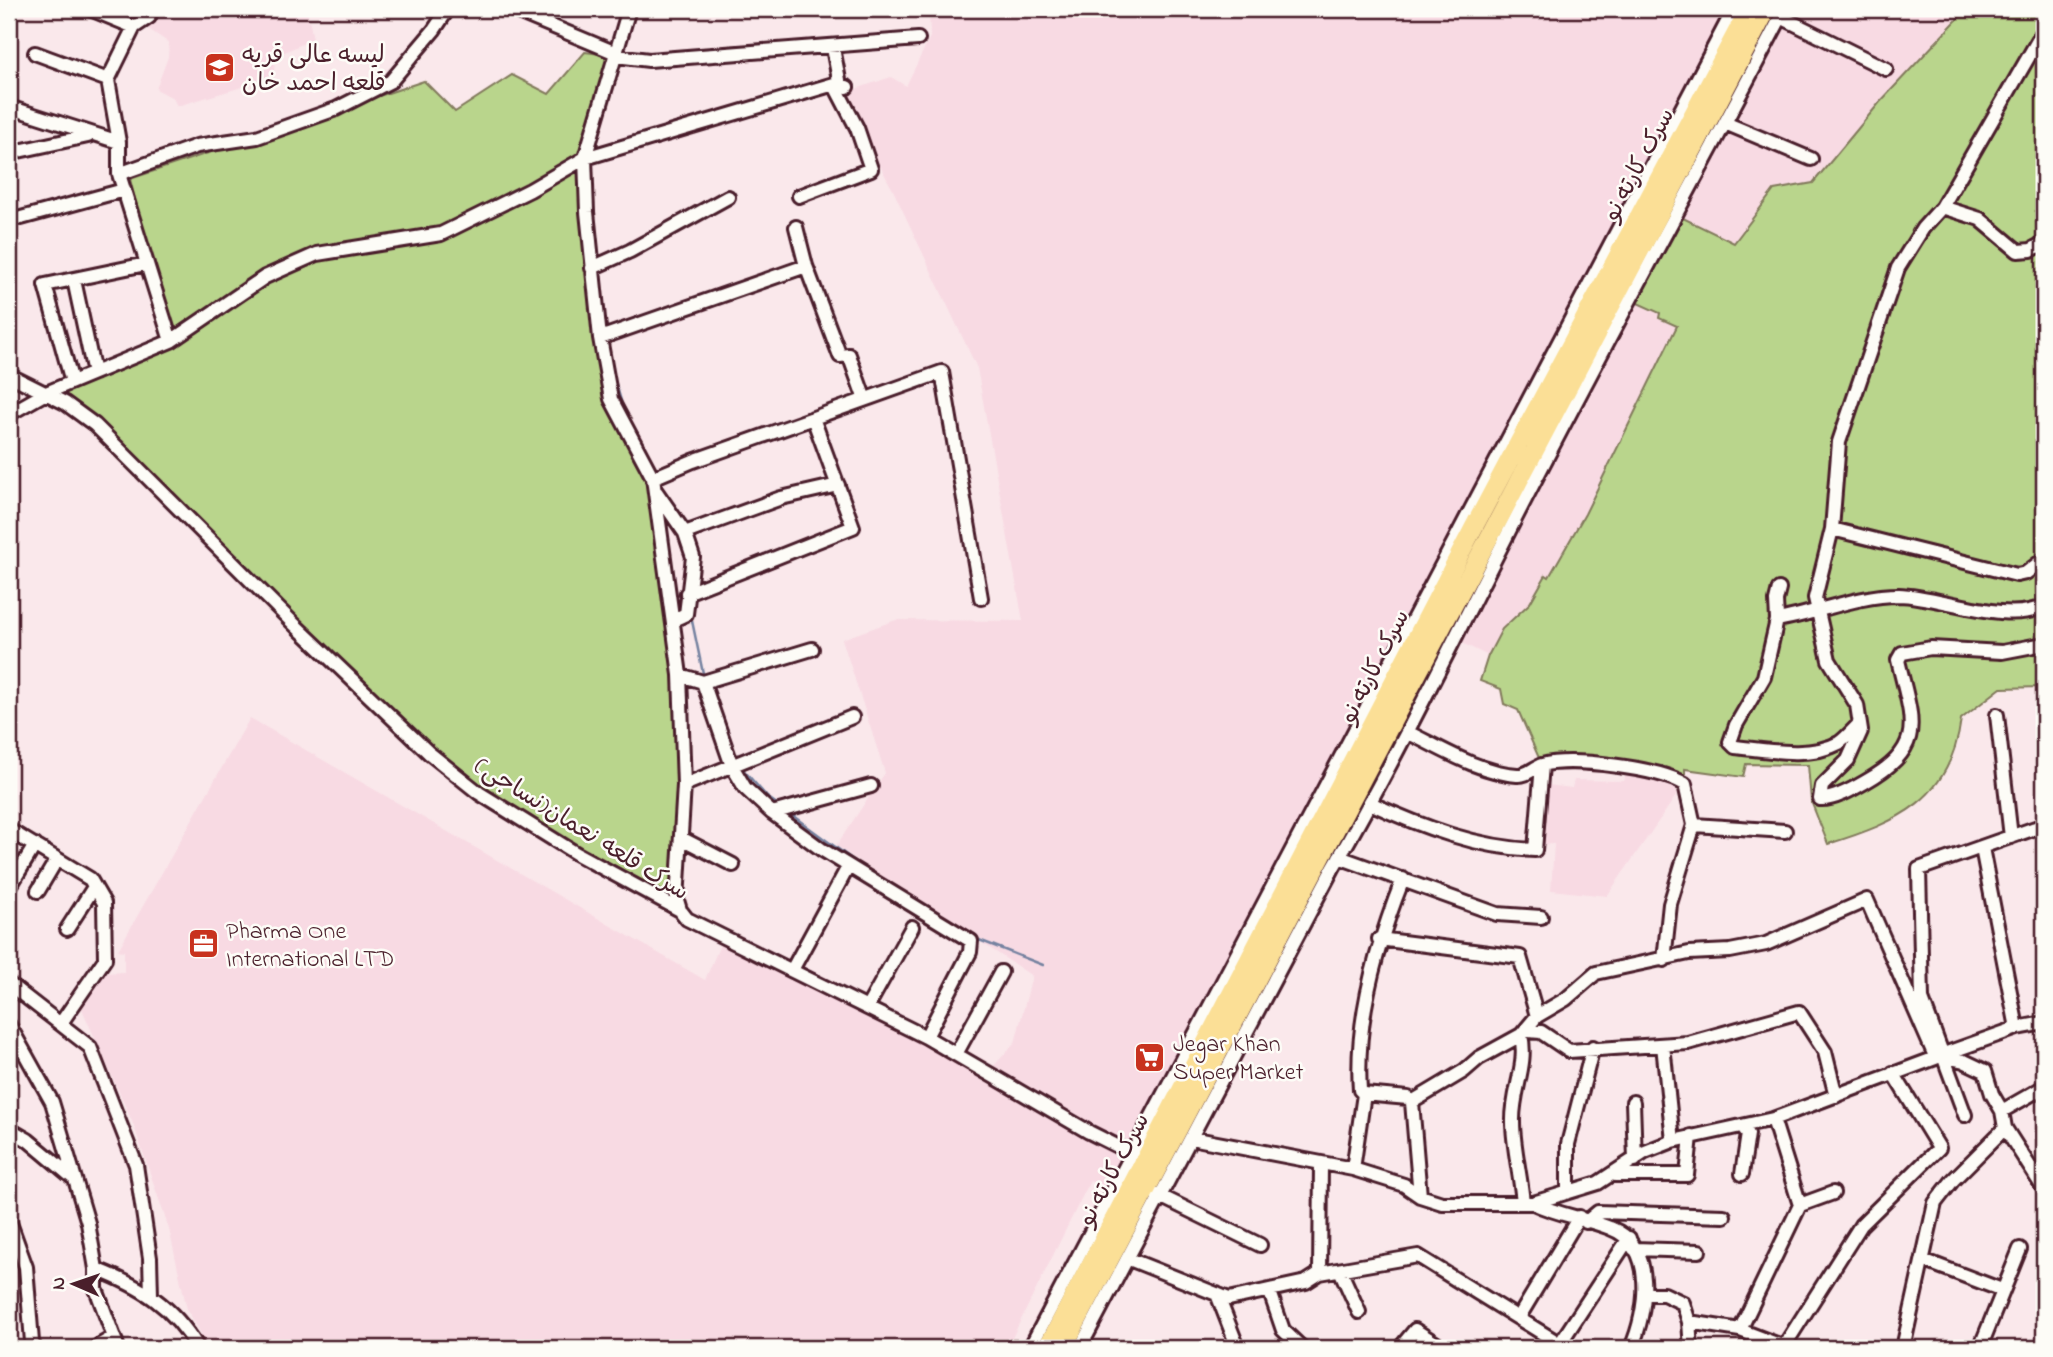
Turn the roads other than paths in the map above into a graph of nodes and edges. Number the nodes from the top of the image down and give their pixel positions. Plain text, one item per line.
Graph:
1 (90, 9) edge
2 (152, 9) edge
3 (448, 9) edge
4 (519, 9) edge
5 (629, 9) edge
6 (1734, 9) edge
7 (1749, 9) edge
8 (1778, 11) edge
9 (134, 27) junction
10 (2044, 30) edge
11 (918, 39) dead end
12 (833, 47) junction
13 (35, 53) dead end
14 (616, 55) junction
15 (1886, 69) dead end
16 (108, 80) junction
17 (841, 86) junction
18 (9, 107) edge
19 (1725, 123) junction
20 (92, 136) junction
21 (119, 142) junction
22 (9, 153) edge
23 (585, 158) junction
24 (1811, 159) dead end
25 (119, 174) junction
26 (124, 190) junction
27 (799, 196) dead end
28 (728, 197) dead end
29 (1942, 207) junction
30 (21, 218) dead end
31 (796, 227) dead end
32 (2044, 243) edge
33 (146, 264) junction
34 (806, 266) junction
35 (592, 268) junction
36 (74, 280) junction
37 (1593, 323) junction
38 (600, 338) junction
39 (171, 341) junction
40 (94, 373) junction
41 (9, 375) edge
42 (72, 383) junction
43 (46, 393) junction
44 (864, 397) junction
45 (9, 414) edge
46 (813, 418) junction
47 (653, 483) junction
48 (838, 485) junction
49 (1832, 529) junction
50 (685, 533) junction
51 (2044, 559) edge
52 (1779, 589) dead end
53 (687, 593) junction
54 (981, 597) dead end
55 (2044, 606) edge
56 (1816, 610) junction
57 (673, 620) junction
58 (1777, 620) junction
59 (2044, 644) edge
60 (812, 649) dead end
61 (680, 675) junction
62 (703, 682) junction
63 (1997, 715) dead end
64 (852, 717) dead end
65 (1859, 724) junction
66 (1407, 732) junction
67 (1542, 765) junction
68 (732, 766) junction
69 (684, 785) junction
70 (871, 786) dead end
71 (1370, 803) junction
72 (772, 813) junction
73 (1694, 825) junction
74 (2044, 825) edge
75 (9, 830) edge
76 (1785, 831) dead end
77 (2011, 837) junction
78 (681, 838) junction
79 (35, 845) junction
80 (1982, 848) junction
81 (1339, 857) junction
82 (57, 859) junction
83 (733, 865) dead end
84 (848, 867) junction
85 (1403, 879) junction
86 (94, 887) junction
87 (9, 888) edge
88 (38, 891) dead end
89 (680, 910) junction
90 (1541, 917) dead end
91 (912, 927) dead end
92 (67, 929) dead end
93 (1379, 939) junction
94 (1664, 960) junction
95 (792, 970) junction
96 (1001, 972) dead end
97 (9, 984) edge
98 (867, 1008) junction
99 (1536, 1016) junction
100 (61, 1023) junction
101 (2044, 1023) edge
102 (9, 1025) edge
103 (2017, 1028) junction
104 (1240, 1030) junction
105 (1525, 1033) junction
106 (926, 1037) junction
107 (1663, 1045) junction
108 (1594, 1047) junction
109 (956, 1055) junction
110 (1940, 1055) junction
111 (1893, 1073) junction
112 (2044, 1087) edge
113 (1364, 1094) junction
114 (1836, 1096) junction
115 (1412, 1102) junction
116 (1633, 1102) dead end
117 (2002, 1111) junction
118 (1965, 1115) dead end
119 (1773, 1119) junction
120 (1183, 1123) junction
121 (1742, 1126) junction
122 (2005, 1128) junction
123 (10, 1131) edge
124 (1691, 1136) junction
125 (1672, 1141) junction
126 (1139, 1157) junction
127 (1635, 1160) junction
128 (1321, 1164) junction
129 (1353, 1169) junction
130 (1742, 1174) dead end
131 (1614, 1175) junction
132 (72, 1177) junction
133 (2043, 1184) edge
134 (1568, 1191) junction
135 (1154, 1193) junction
136 (1833, 1194) dead end
137 (1420, 1196) junction
138 (1528, 1203) junction
139 (1800, 1205) junction
140 (1724, 1216) dead end
141 (9, 1220) edge
142 (1582, 1220) junction
143 (1632, 1244) junction
144 (1260, 1245) dead end
145 (2020, 1249) dead end
146 (1699, 1251) dead end
147 (1129, 1259) junction
148 (1923, 1259) junction
149 (96, 1269) junction
150 (1340, 1270) junction
151 (1320, 1273) junction
152 (2002, 1290) junction
153 (1270, 1292) junction
154 (1217, 1294) junction
155 (1644, 1294) junction
156 (151, 1295) junction
157 (1359, 1312) dead end
158 (1519, 1317) junction
159 (1689, 1322) junction
160 (1740, 1330) junction
161 (115, 1343) edge
162 (29, 1346) edge
163 (1558, 1346) edge
164 (95, 1348) edge
165 (198, 1348) edge
166 (1030, 1348) edge
167 (1047, 1348) edge
168 (1063, 1348) edge
169 (1080, 1348) edge
170 (1238, 1348) edge
171 (1302, 1348) edge
172 (1400, 1348) edge
173 (1443, 1348) edge
174 (1631, 1348) edge
175 (1691, 1348) edge
176 (1785, 1348) edge
177 (1903, 1348) edge
178 (1980, 1348) edge

1 - 9 street
2 - 9 street
3 - 25 street
4 - 14 street
5 - 14 street
6 - 126 street
7 - 37 highway, سرک کارته نو
8 - 15 street
8 - 19 street
8 - 37 highway
9 - 16 street
10 - 29 street
11 - 12 street
12 - 14 street
12 - 17 street
13 - 16 street
14 - 23 street
16 - 21 street
17 - 23 street
17 - 27 street
18 - 20 street
19 - 24 street
19 - 66 street
20 - 21 street
20 - 22 street
21 - 25 street
23 - 35 street
23 - 39 street
25 - 26 street
26 - 30 street
26 - 33 street
28 - 35 street
29 - 32 street
29 - 49 street
31 - 34 street
33 - 36 street
33 - 39 street
34 - 38 street
34 - 44 street
35 - 38 street
36 - 40 street
36 - 42 street
37 - 104 highway
37 - 120 highway, سرک کارته نو
38 - 47 street
39 - 40 street
40 - 42 street
41 - 43 street, سرک قلعه نعمان(نساجی)
42 - 43 street
43 - 45 street
43 - 89 street, سرک قلعه نعمان(نساجی)
44 - 46 street
44 - 54 street
46 - 47 street
46 - 48 street
47 - 50 street
47 - 57 street
48 - 50 street
48 - 53 street
49 - 51 street
49 - 56 street
50 - 53 street
52 - 58 street
53 - 57 street
55 - 56 street
56 - 58 street
56 - 65 street
57 - 61 street
58 - 65 street
59 - 65 street
60 - 62 street
61 - 62 street
61 - 69 street
62 - 68 street
63 - 77 street
64 - 68 street
66 - 67 street
66 - 71 street
67 - 71 street
67 - 73 street
68 - 69 street
68 - 72 street
69 - 78 street
70 - 72 street
71 - 81 street
72 - 84 street
73 - 76 street
73 - 94 street
74 - 77 street
75 - 79 street
77 - 80 street
78 - 83 street
78 - 89 street
79 - 82 street
79 - 87 street
80 - 103 street
80 - 110 street
81 - 85 street
81 - 104 street
82 - 86 street
82 - 88 street
84 - 95 street
84 - 106 street
85 - 90 street
85 - 93 street
86 - 92 street
86 - 100 street
89 - 95 street, سرک قلعه نعمان(نساجی)
91 - 98 street
93 - 99 street
93 - 113 street
94 - 99 street
94 - 110 street
95 - 98 street, سرک قلعه نعمان(نساجی)
96 - 109 street
97 - 100 street
98 - 106 street, سرک قلعه نعمان(نساجی)
99 - 105 street
100 - 156 street
101 - 103 street
102 - 132 street
103 - 110 street
104 - 120 highway
105 - 108 street
105 - 115 street
105 - 138 street
106 - 109 street, سرک قلعه نعمان(نساجی)
107 - 108 street
107 - 114 street
107 - 125 street
108 - 134 street
109 - 126 street, سرک قلعه نعمان(نساجی)
110 - 111 street
110 - 117 street
110 - 118 street
111 - 114 street
111 - 176 street
112 - 117 street
113 - 115 street
113 - 129 street
114 - 119 street
115 - 137 street
116 - 127 street
117 - 122 street
119 - 121 street
119 - 139 street
120 - 126 highway, سرک کارته نو
120 - 128 street
120 - 135 highway
121 - 124 street
121 - 130 street
122 - 133 street
122 - 148 street
123 - 132 street
124 - 125 street
124 - 131 street
125 - 127 street
126 - 166 street
126 - 167 highway, سرک کارته نو
127 - 131 street
128 - 129 street
128 - 151 street
129 - 137 street
131 - 134 street
132 - 149 street
134 - 138 street
135 - 144 street
135 - 147 street
135 - 168 highway
136 - 139 street
137 - 138 street
138 - 142 street
139 - 160 street
140 - 142 street
141 - 162 street
142 - 143 street
142 - 158 street
143 - 146 street
143 - 155 street
143 - 163 street
145 - 152 street
147 - 154 street
147 - 169 street
148 - 152 street
148 - 177 street
149 - 156 street
149 - 161 street
150 - 151 street
150 - 157 street
150 - 158 street
151 - 153 street
152 - 178 street
153 - 154 street
153 - 171 street
154 - 170 street
155 - 159 street
155 - 174 street
156 - 165 street
158 - 163 street
159 - 160 street
159 - 175 street
160 - 176 street
161 - 164 street
172 - 173 street

